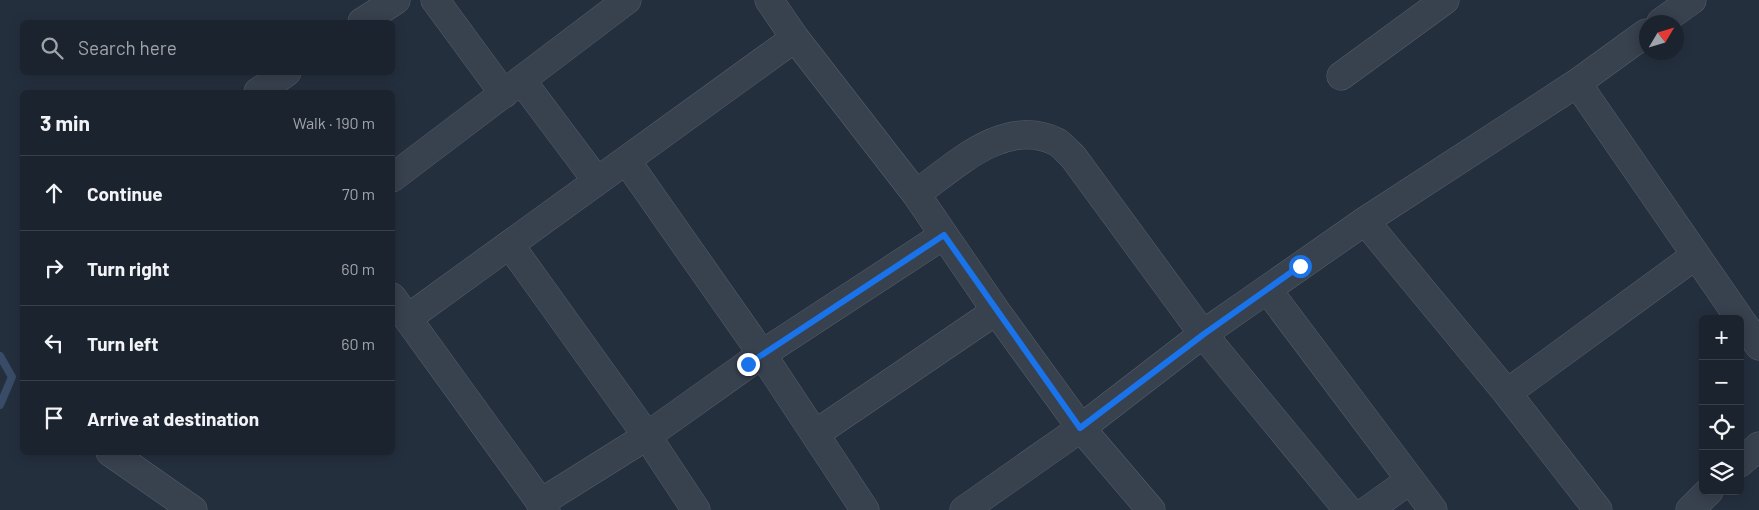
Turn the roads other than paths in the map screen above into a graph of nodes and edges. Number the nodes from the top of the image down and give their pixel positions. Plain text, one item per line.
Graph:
1 (396, 0) edge
2 (435, 0) edge
3 (627, 0) edge
4 (769, 0) edge
5 (1445, 0) edge
6 (1692, 0) edge
7 (1671, 15) edge
8 (365, 20) edge
9 (795, 38) junction
10 (1639, 38) edge
11 (283, 75) edge
12 (1341, 76) dead end
13 (1577, 84) junction
14 (513, 87) junction
15 (261, 90) edge
16 (626, 160) junction
17 (395, 176) edge
18 (597, 181) junction
19 (916, 194) junction
20 (1365, 221) junction
21 (944, 235) junction
22 (510, 245) junction
23 (1696, 255) junction
24 (1267, 289) junction
25 (400, 308) edge
26 (996, 311) junction
27 (1737, 315) edge
28 (1744, 325) edge
29 (1204, 334) junction
30 (1759, 346) edge
31 (762, 354) junction
32 (1507, 393) junction
33 (1080, 428) junction
34 (815, 434) junction
35 (647, 436) junction
36 (1759, 446) edge
37 (114, 455) edge
38 (1744, 459) edge
39 (1410, 480) junction
40 (1705, 495) edge
41 (543, 506) edge
42 (193, 510) edge
43 (696, 510) edge
44 (865, 510) edge
45 (964, 510) edge
46 (1151, 510) edge
47 (1348, 510) edge
48 (1368, 510) edge
49 (1433, 510) edge
50 (1598, 510) edge
51 (1690, 510) edge

1 - 8 street
2 - 14 street
3 - 14 street
4 - 9 street
5 - 12 street
6 - 7 street
9 - 16 street
9 - 19 street
10 - 13 street
11 - 15 street
13 - 20 street
13 - 23 street
14 - 17 street
14 - 18 street
16 - 18 street
16 - 31 street
18 - 22 street
19 - 21 street
19 - 29 street
20 - 24 street
20 - 32 street
21 - 26 street
21 - 31 street
22 - 25 street
22 - 35 street
23 - 27 street
23 - 32 street
24 - 29 street
24 - 39 street
25 - 41 street
26 - 33 street
26 - 34 street
28 - 30 street
29 - 33 street
29 - 47 street
31 - 34 street
31 - 35 street
32 - 50 street
33 - 45 street
33 - 46 street
34 - 44 street
35 - 41 street
35 - 43 street
36 - 38 street
37 - 42 street
39 - 48 street
39 - 49 street
40 - 51 street

